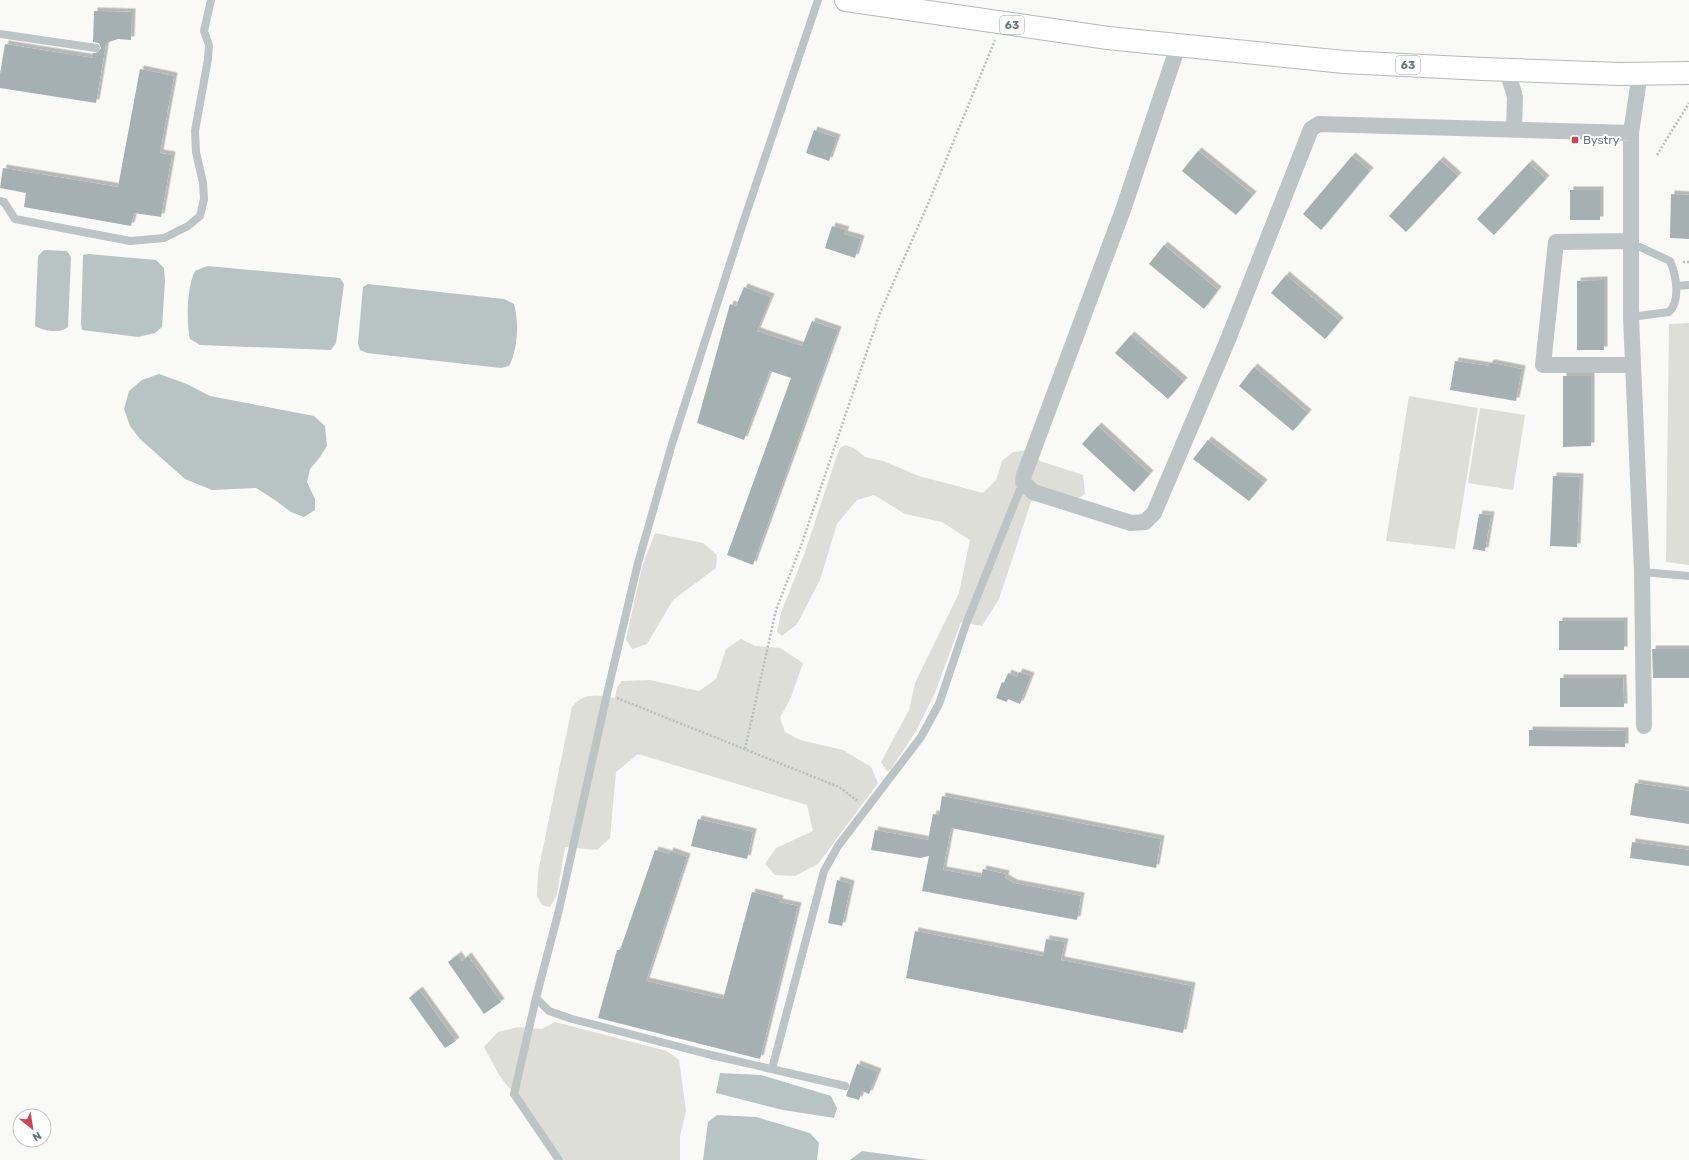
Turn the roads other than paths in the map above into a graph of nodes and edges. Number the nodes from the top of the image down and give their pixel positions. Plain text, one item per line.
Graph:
1 (211, 0) edge
2 (818, 0) edge
3 (846, 0) edge
4 (0, 34) edge
5 (1178, 46) junction
6 (96, 48) dead end
7 (1507, 70) junction
8 (1689, 73) edge
9 (1640, 74) junction
10 (1514, 130) junction
11 (1631, 133) junction
12 (0, 201) edge
13 (1631, 244) junction
14 (1689, 285) edge
15 (1676, 286) junction
16 (1631, 317) junction
17 (1633, 365) junction
18 (1024, 482) junction
19 (1642, 572) junction
20 (1689, 576) edge
21 (1644, 726) dead end
22 (536, 998) junction
23 (772, 1069) junction
24 (845, 1086) dead end
25 (560, 1160) edge

1 - 12 lane
2 - 22 lane
3 - 5 main road, 63
4 - 6 lane
5 - 7 main road, 63
5 - 18 street
7 - 9 main road, 63
7 - 10 street
8 - 9 main road, 63
9 - 11 street
10 - 11 street
10 - 18 street
11 - 13 street
13 - 15 lane
13 - 16 street
13 - 17 street
14 - 15 lane
15 - 16 lane
16 - 17 street
17 - 19 street
18 - 23 lane
19 - 20 lane
19 - 21 street
22 - 23 lane
22 - 25 lane
23 - 24 lane

